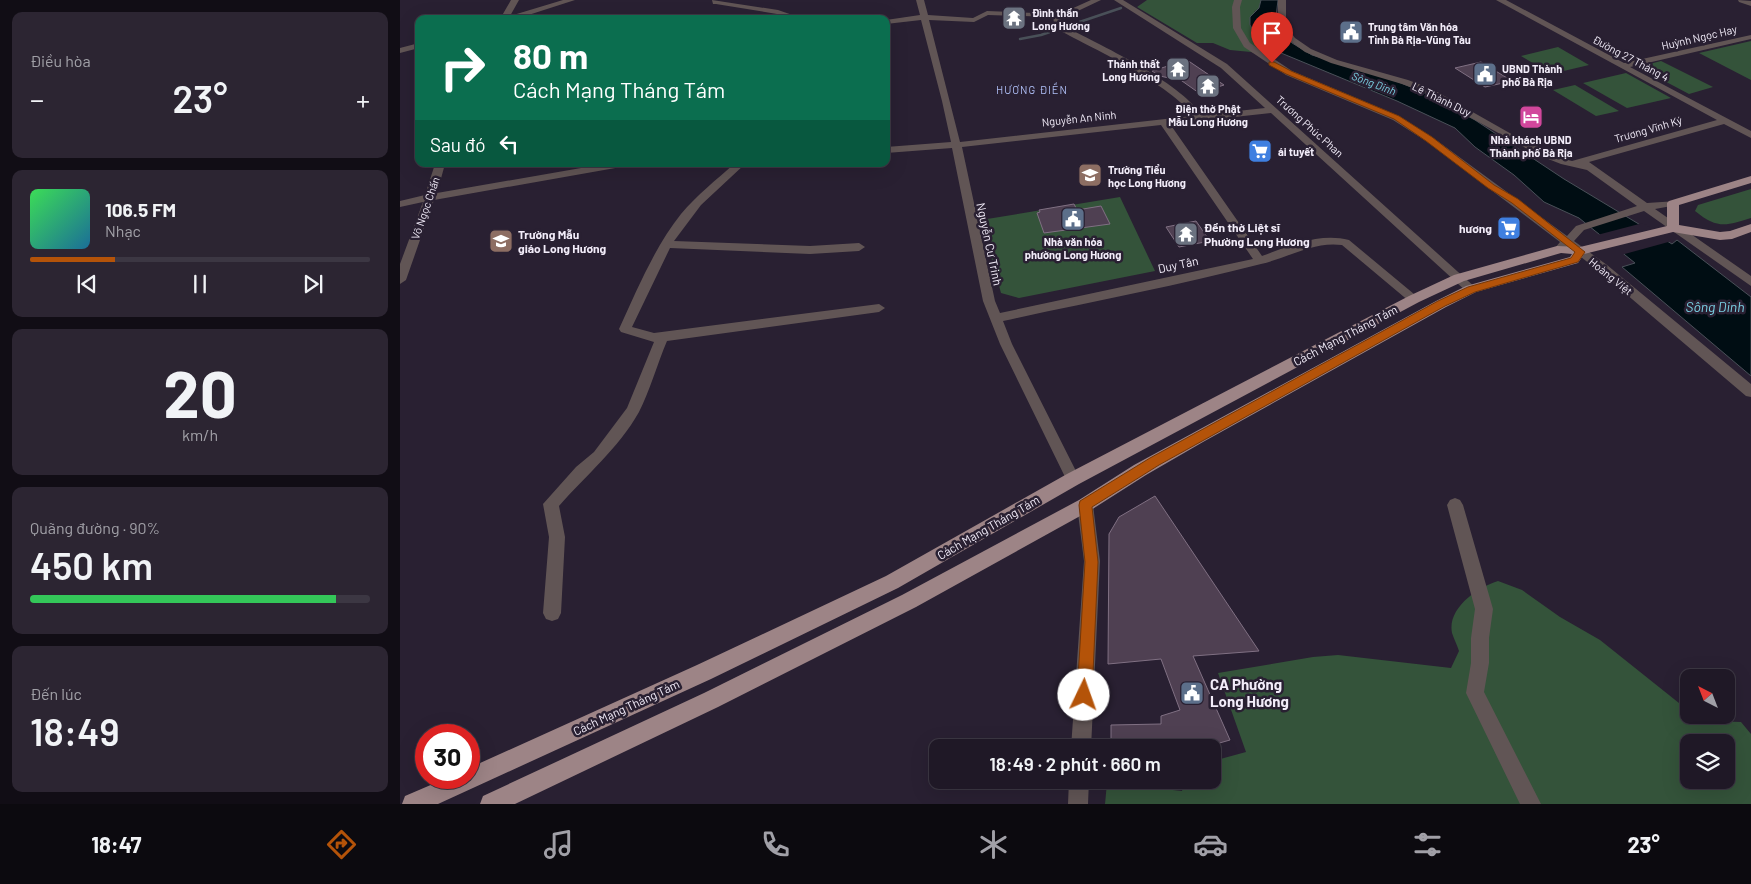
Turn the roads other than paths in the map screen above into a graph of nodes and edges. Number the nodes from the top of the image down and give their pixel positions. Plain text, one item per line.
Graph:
1 (515, 0) edge
2 (571, 0) edge
3 (716, 0) edge
4 (920, 0) edge
5 (1097, 0) edge
6 (1118, 0) edge
7 (1238, 0) edge
8 (1282, 0) edge
9 (1500, 0) edge
10 (1742, 0) edge
11 (1751, 4) edge
12 (508, 15) edge
13 (520, 15) edge
14 (787, 15) edge
15 (925, 18) junction
16 (890, 21) edge
17 (1058, 22) junction
18 (1751, 37) edge
19 (415, 46) edge
20 (400, 51) edge
21 (1622, 66) junction
22 (1274, 110) junction
23 (1198, 118) junction
24 (1164, 121) junction
25 (1724, 121) junction
26 (1751, 135) edge
27 (956, 145) junction
28 (890, 150) edge
29 (1575, 163) junction
30 (439, 167) edge
31 (600, 167) edge
32 (737, 167) edge
33 (1751, 179) edge
34 (430, 197) junction
35 (1673, 203) junction
36 (400, 204) edge
37 (1642, 209) junction
38 (1580, 228) joint
39 (1751, 228) edge
40 (1668, 229) junction
41 (667, 244) junction
42 (1564, 245) junction
43 (858, 247) dead end
44 (1580, 252) junction
45 (1260, 260) junction
46 (1458, 278) junction
47 (400, 280) edge
48 (1751, 282) edge
49 (1471, 289) junction
50 (1414, 299) junction
51 (879, 308) dead end
52 (996, 318) junction
53 (654, 338) junction
54 (1751, 392) edge
55 (1074, 479) junction
56 (1085, 505) junction
57 (1455, 505) dead end
58 (552, 613) dead end
59 (1082, 739) edge
60 (1079, 789) edge
61 (413, 804) edge
62 (491, 804) edge
63 (1078, 804) edge
64 (1531, 804) edge

1 - 12 street
2 - 13 street
3 - 14 street
4 - 15 street, Nguyễn Cư Trinh
5 - 17 street
6 - 22 street, Trương Phúc Phan
7 - 42 street
8 - 29 street, Lê Thành Duy
9 - 21 street, Đường 27 Tháng 4
10 - 11 street
15 - 16 street
15 - 17 street
15 - 27 street, Nguyễn Cư Trinh
17 - 23 street
18 - 21 street, Huỳnh Ngọc Hay
19 - 20 street
21 - 25 street, Đường 27 Tháng 4
22 - 23 street, Nguyễn An Ninh
22 - 46 street, Trương Phúc Phan
23 - 24 street, Nguyễn An Ninh
24 - 27 street, Nguyễn An Ninh
24 - 45 street
25 - 26 street, Đường 27 Tháng 4
25 - 29 street, Trương Vĩnh Ký
27 - 28 street, Nguyễn An Ninh
27 - 52 street, Nguyễn Cư Trinh
29 - 37 street, Lê Thành Duy
30 - 34 street, Võ Ngọc Chấn
31 - 34 street
32 - 41 street
33 - 35 main road
34 - 36 street
34 - 47 street, Võ Ngọc Chấn
35 - 37 street
35 - 40 main road
37 - 38 street
37 - 40 street, Lê Thành Duy
38 - 42 street
39 - 40 main road
40 - 44 main road, Cách Mạng Tháng Tám
40 - 48 street, Lê Thành Duy
41 - 43 street
41 - 53 street
42 - 44 main road, Cách Mạng Tháng Tám
42 - 46 main road, Cách Mạng Tháng Tám
44 - 49 main road, Cách Mạng Tháng Tám
44 - 54 street, Hoàng Việt
45 - 50 street, Duy Tân
45 - 52 street, Duy Tân
46 - 49 street, Trương Phúc Phan
46 - 50 main road, Cách Mạng Tháng Tám
49 - 56 main road, Cách Mạng Tháng Tám
50 - 55 main road, Cách Mạng Tháng Tám
51 - 53 street
52 - 55 street, Nguyễn Cư Trinh
53 - 58 street
55 - 56 main road
55 - 61 main road, Cách Mạng Tháng Tám
56 - 59 street
56 - 62 main road, Cách Mạng Tháng Tám
57 - 64 street
60 - 63 street

